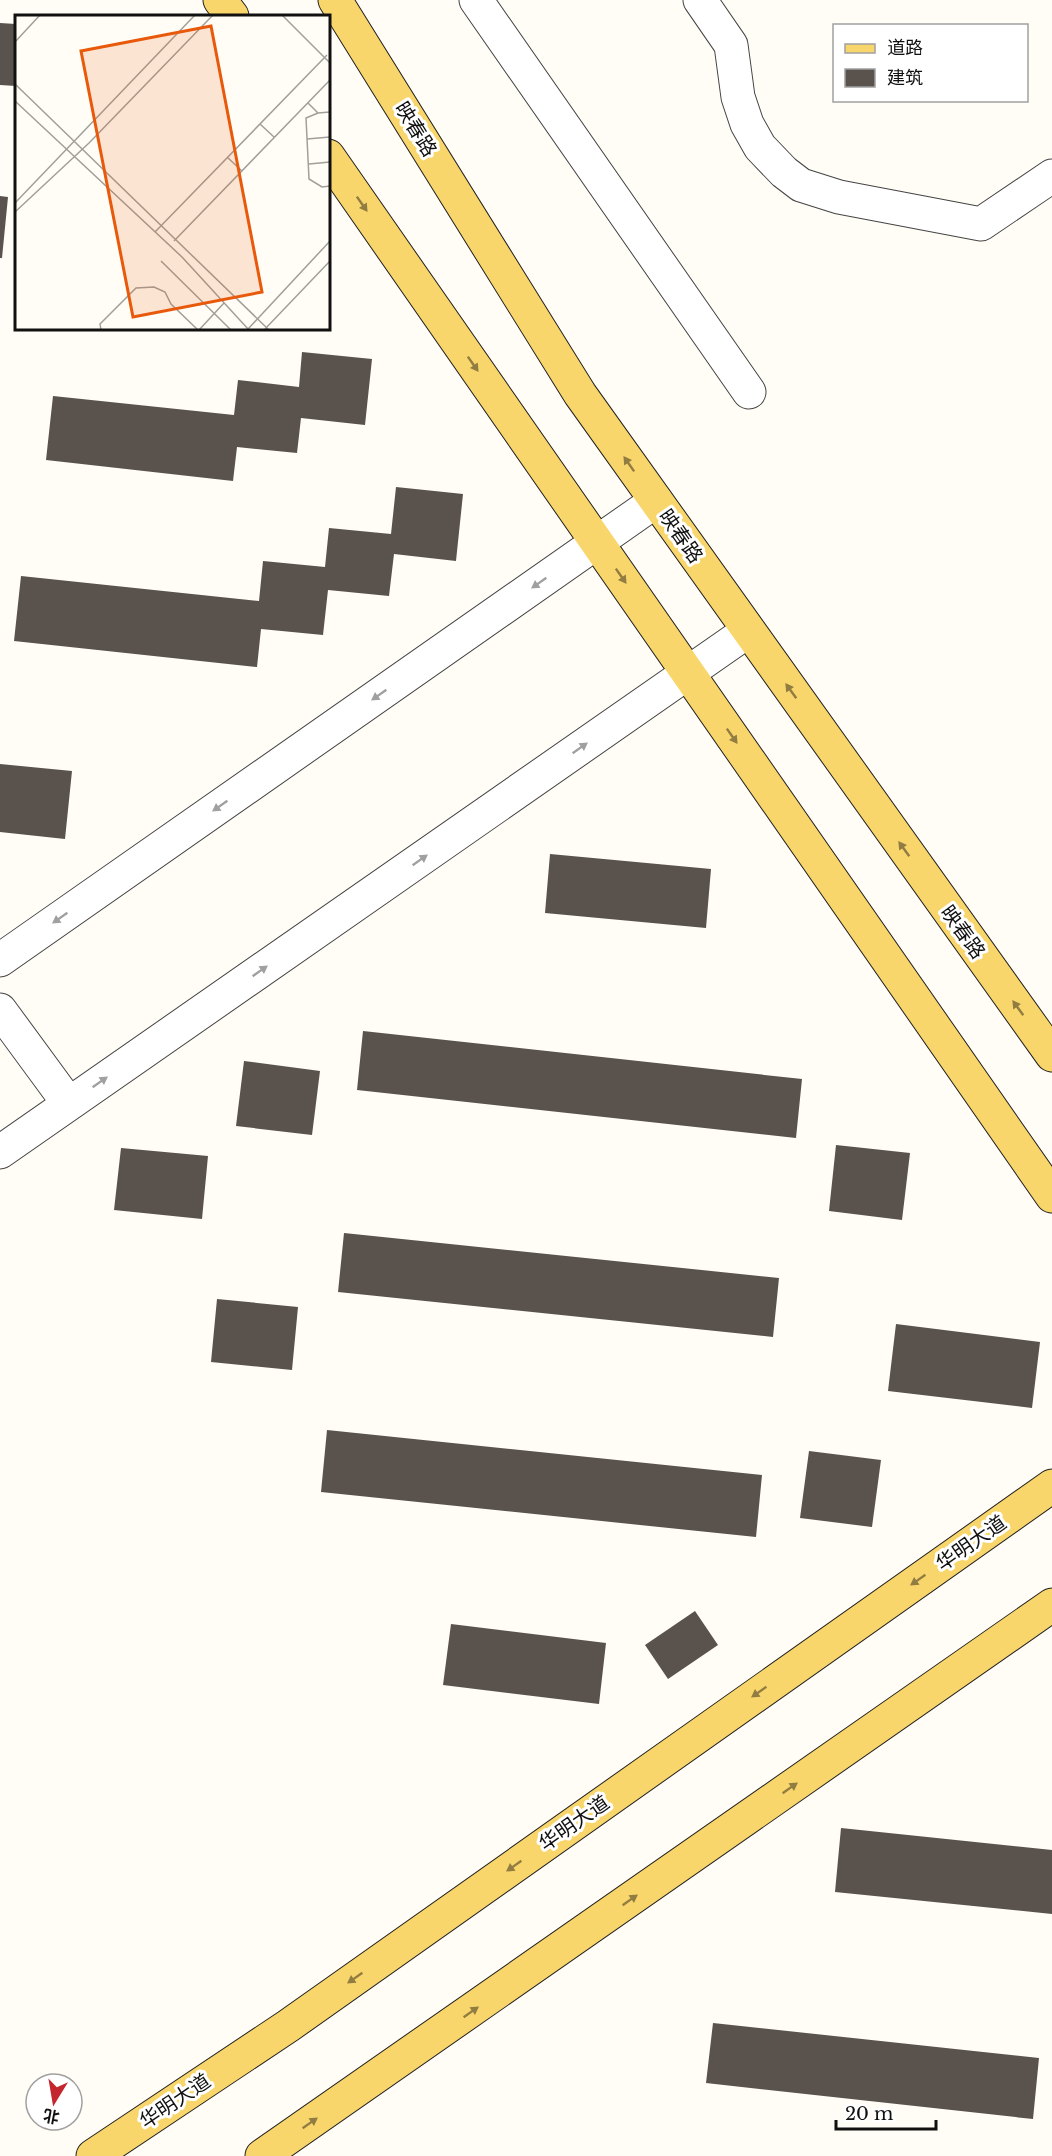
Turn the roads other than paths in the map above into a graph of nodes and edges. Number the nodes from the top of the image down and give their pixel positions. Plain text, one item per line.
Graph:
1 (220, 0) edge
2 (335, 0) edge
3 (476, 0) edge
4 (700, 0) edge
5 (231, 15) edge
6 (330, 159) edge
7 (1052, 176) edge
8 (748, 392) dead end
9 (656, 501) junction
10 (597, 542) junction
11 (748, 632) junction
12 (688, 673) junction
13 (0, 960) edge
14 (0, 1010) edge
15 (1052, 1055) edge
16 (69, 1104) junction
17 (0, 1152) edge
18 (1052, 1196) edge
19 (1052, 1486) edge
20 (1052, 1605) edge
21 (93, 2156) edge
22 (262, 2156) edge

1 - 5 main road
9 -> 2 main road, 映春路
3 - 8 street
4 - 7 street
6 -> 10 main road
9 - 10 street
9 - 11 main road, 映春路
10 -> 12 main road
10 -> 13 street
11 - 12 street
15 -> 11 main road, 映春路
16 -> 12 street
12 -> 18 main road
14 - 16 street
16 - 17 street
19 -> 21 main road, 华明大道
22 -> 20 main road

